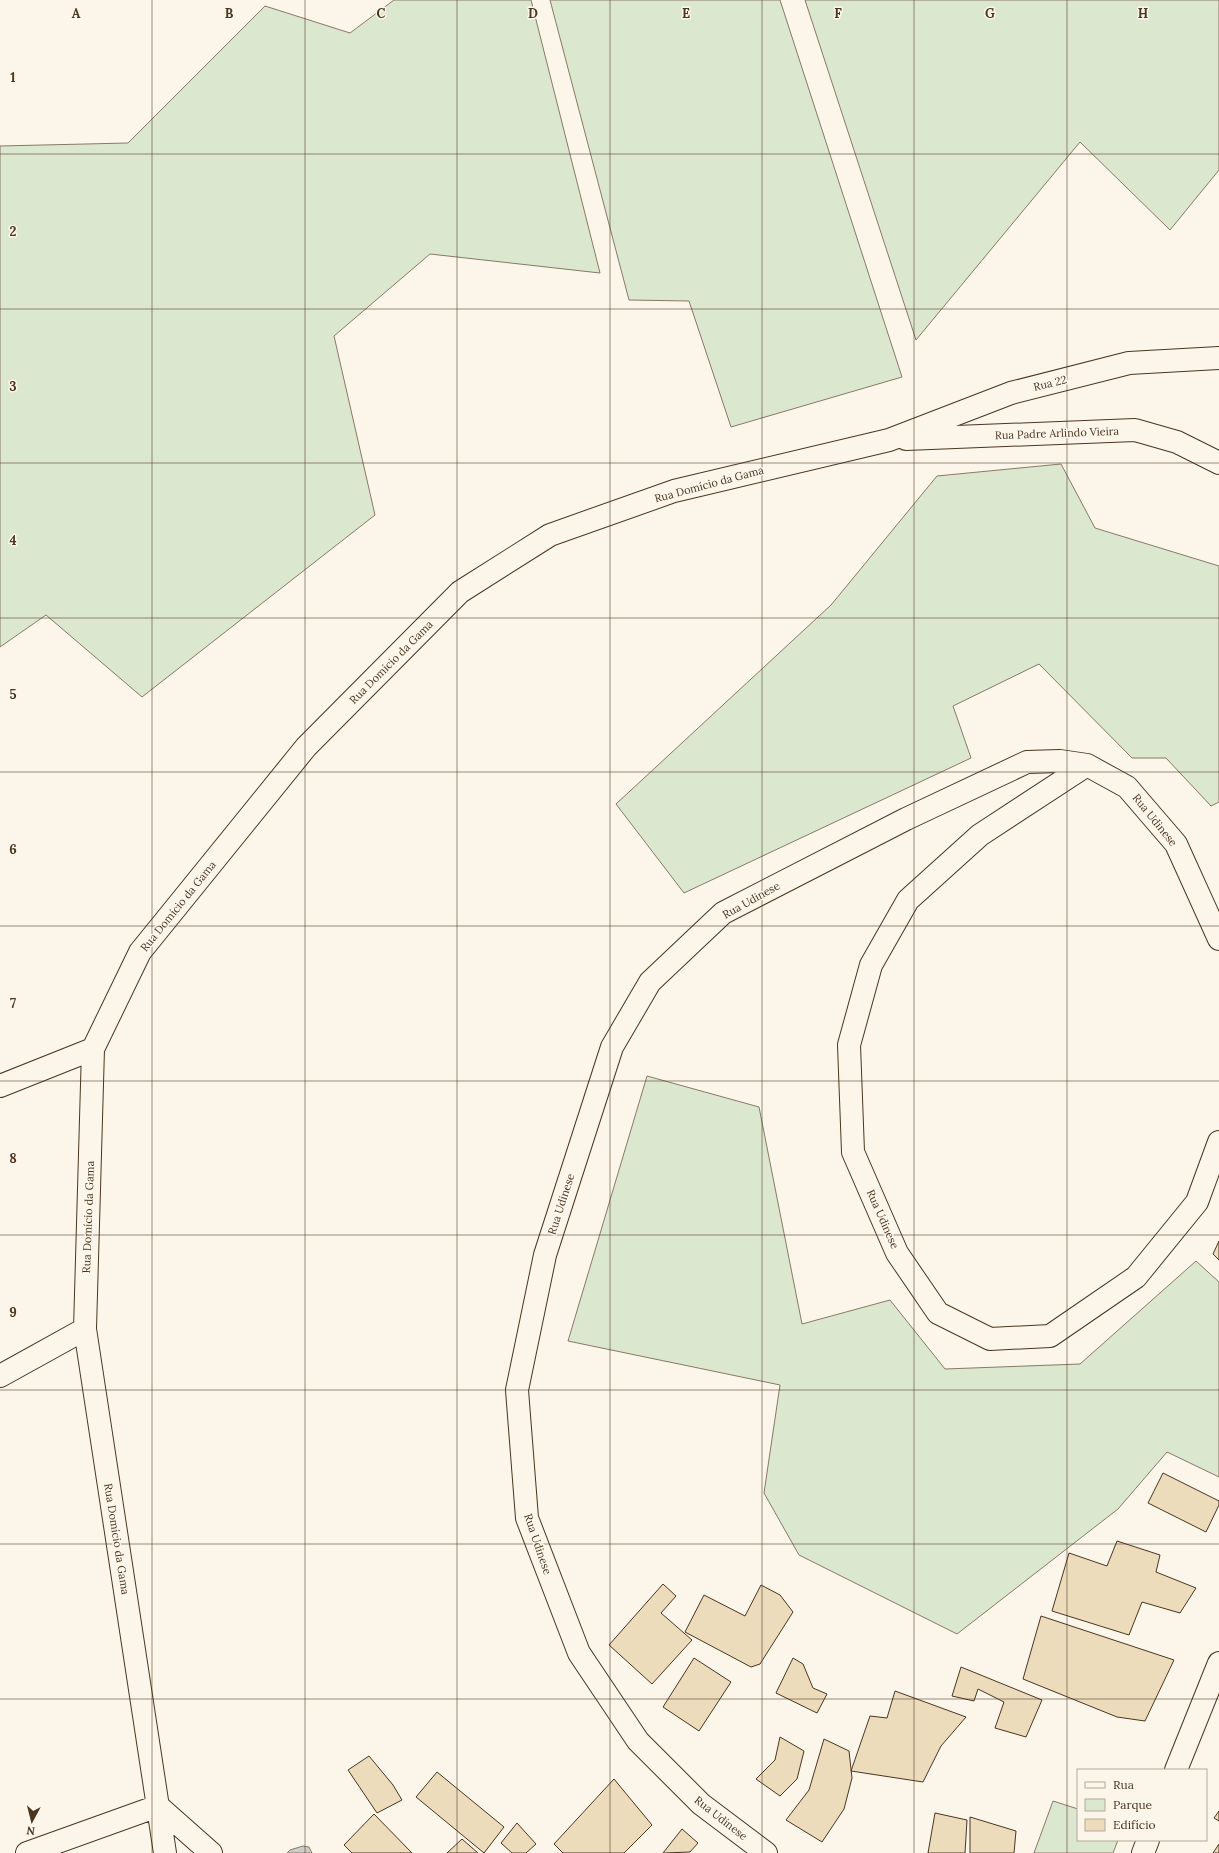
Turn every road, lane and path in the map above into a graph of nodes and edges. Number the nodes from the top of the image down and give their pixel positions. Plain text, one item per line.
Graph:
1 (1219, 358) edge
2 (889, 440) junction
3 (1219, 463) edge
4 (1087, 765) junction
5 (1219, 939) edge
6 (92, 1049) junction
7 (0, 1086) edge
8 (1219, 1142) edge
9 (85, 1329) junction
10 (0, 1376) edge
11 (1219, 1663) edge
12 (1176, 1769) edge
13 (158, 1806) junction
14 (1148, 1841) edge
15 (27, 1853) edge
16 (165, 1853) edge
17 (211, 1853) edge
18 (766, 1853) edge
19 (1143, 1853) edge

1 - 2 street, Rua 22
2 - 3 street, Rua Padre Arlindo Vieira
2 - 6 street, Rua Domício da Gama
4 - 5 street, Rua Udinese
4 - 8 street, Rua Udinese
4 - 18 street, Rua Udinese
6 - 7 street
6 - 9 street, Rua Domício da Gama
9 - 10 street
9 - 13 street, Rua Domício da Gama
11 - 12 street
13 - 15 street
13 - 16 street, Rua Domício da Gama
13 - 17 street
14 - 19 street

